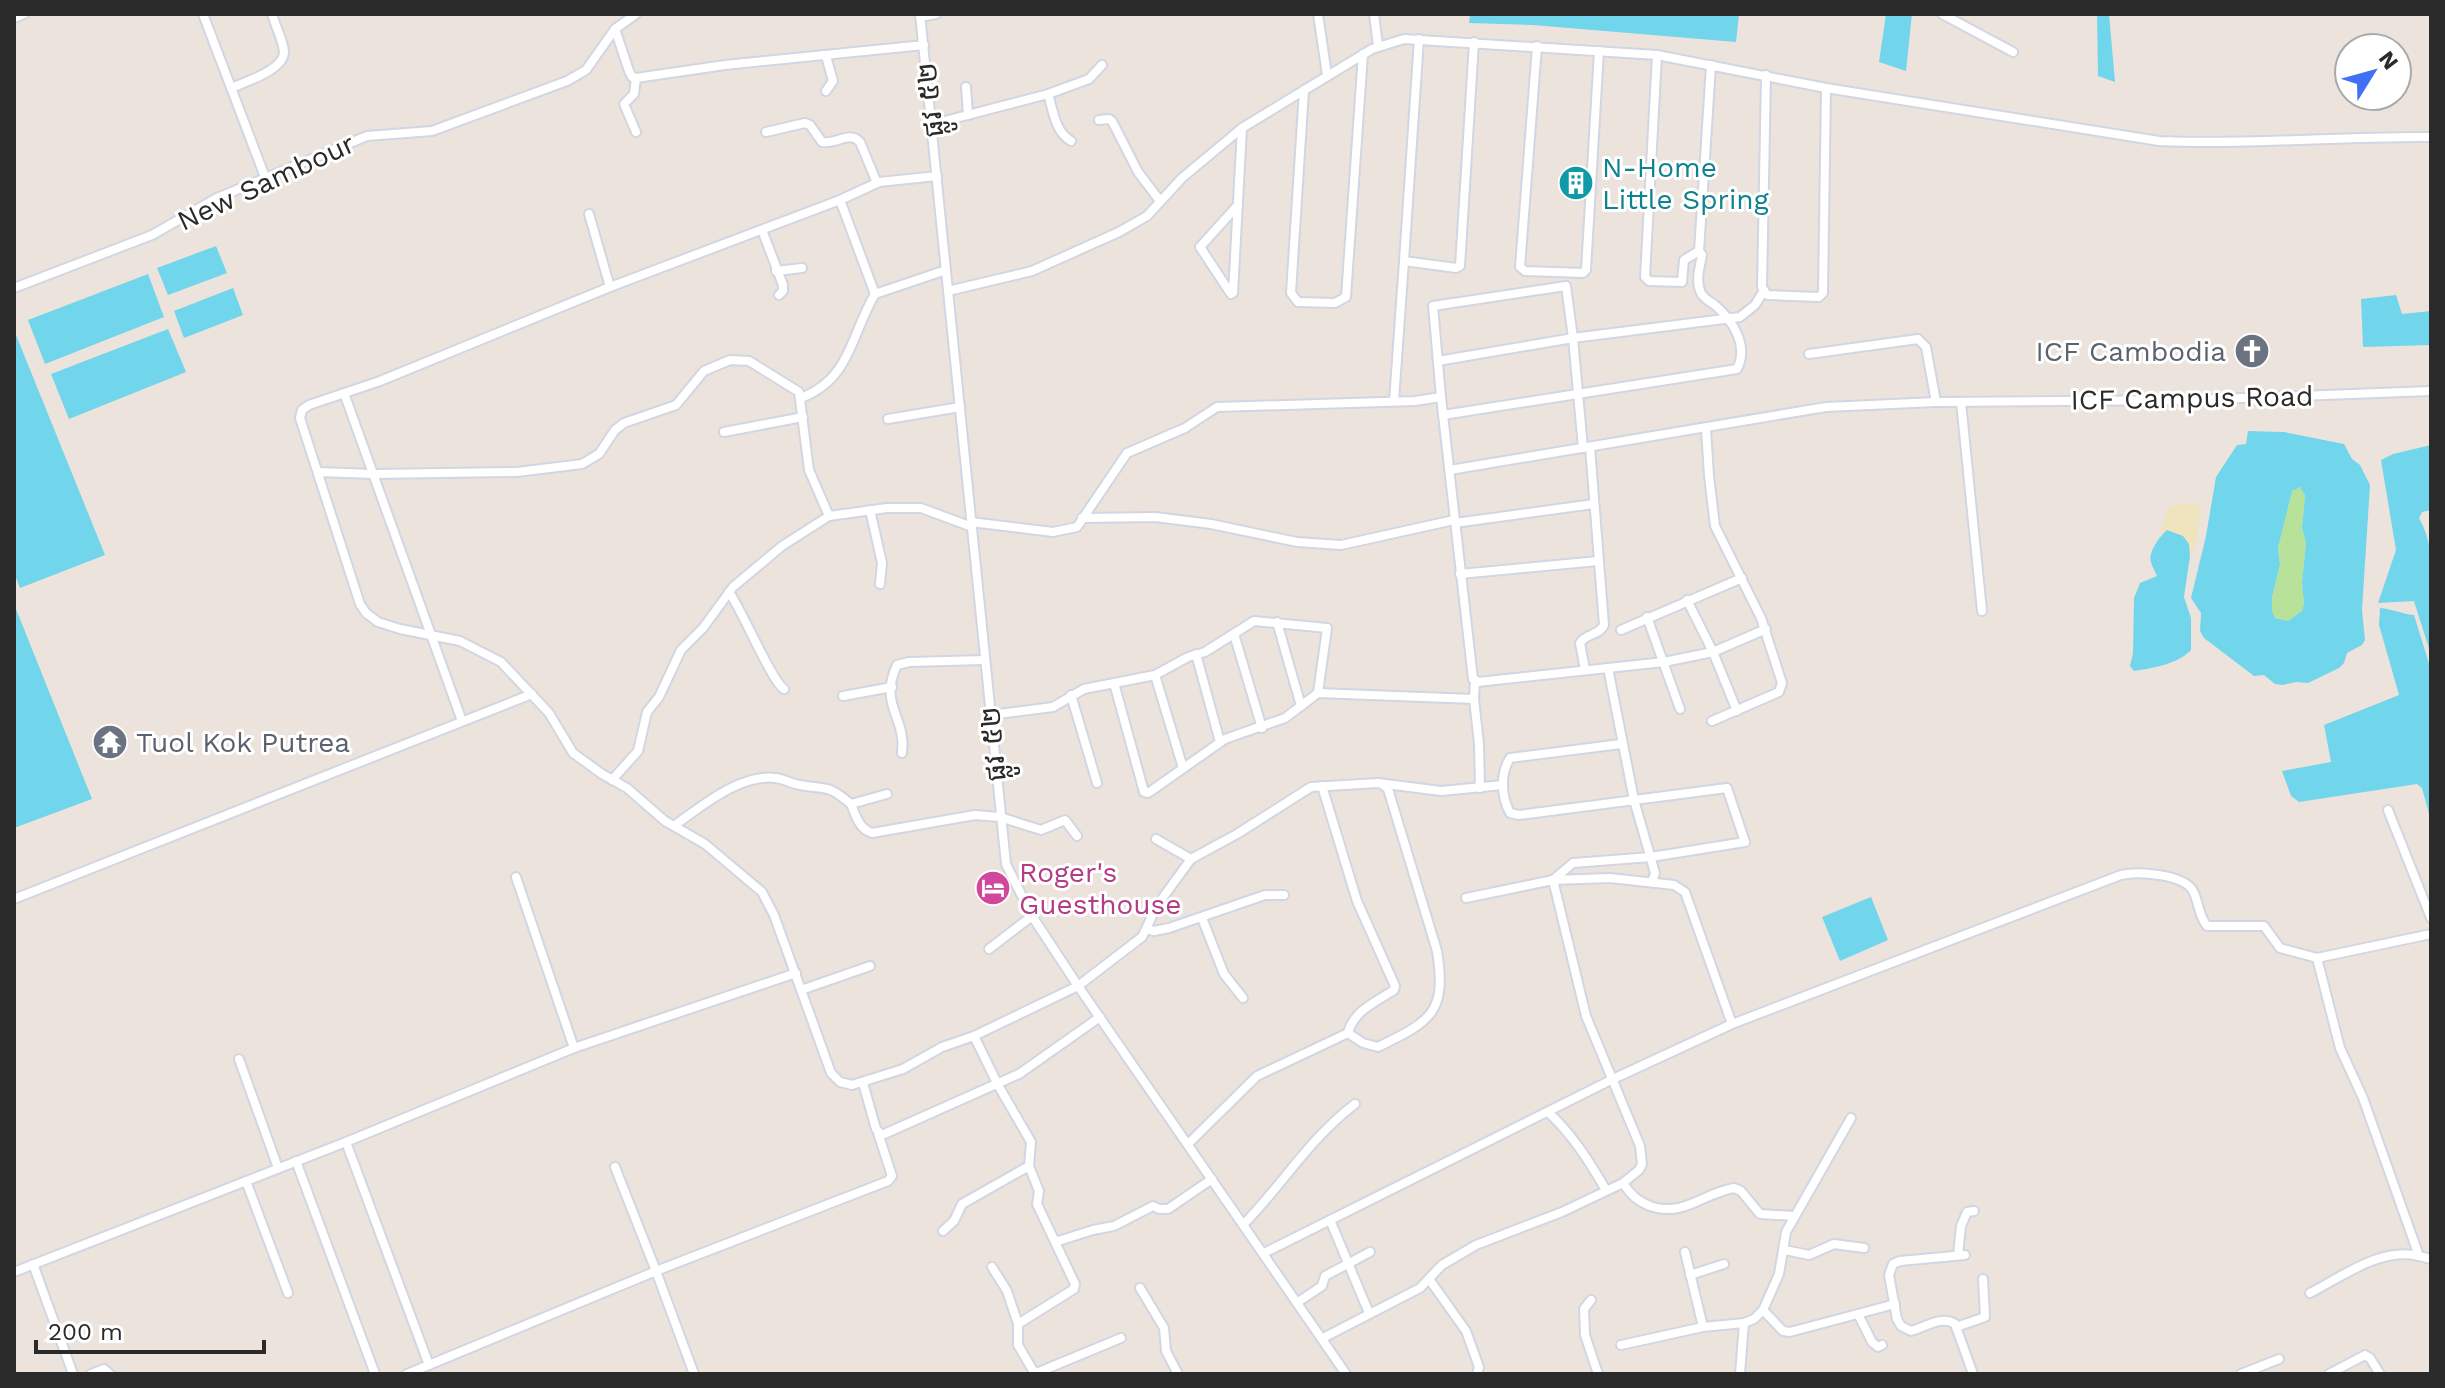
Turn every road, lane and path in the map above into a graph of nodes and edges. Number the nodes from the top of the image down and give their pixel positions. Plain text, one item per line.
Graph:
1 (24, 14) edge
2 (203, 14) edge
3 (272, 14) edge
4 (636, 14) edge
5 (936, 14) edge
6 (1318, 14) edge
7 (1374, 14) edge
8 (1942, 14) edge
9 (920, 16) edge
10 (14, 18) edge
11 (615, 29) junction
12 (1419, 39) junction
13 (1474, 42) junction
14 (924, 45) junction
15 (1378, 46) junction
16 (1537, 46) junction
17 (1599, 51) junction
18 (2013, 52) dead end
19 (1363, 54) junction
20 (1657, 55) junction
21 (826, 56) junction
22 (1102, 65) dead end
23 (1711, 65) junction
24 (1327, 75) junction
25 (1766, 75) junction
26 (636, 78) junction
27 (966, 87) dead end
28 (231, 88) junction
29 (1826, 88) junction
30 (1304, 90) junction
31 (826, 91) dead end
32 (1048, 94) junction
33 (968, 115) junction
34 (1099, 120) dead end
35 (933, 124) junction
36 (1242, 128) junction
37 (636, 132) dead end
38 (766, 132) dead end
39 (2431, 137) edge
40 (1071, 141) dead end
41 (937, 176) junction
42 (265, 177) junction
43 (877, 183) junction
44 (840, 200) junction
45 (1160, 201) junction
46 (1238, 205) junction
47 (589, 214) dead end
48 (762, 230) junction
49 (1699, 251) junction
50 (1404, 261) junction
51 (802, 268) dead end
52 (946, 270) junction
53 (776, 271) junction
54 (610, 287) junction
55 (14, 288) edge
56 (948, 291) junction
57 (1763, 292) junction
58 (875, 294) junction
59 (779, 295) dead end
60 (1728, 319) junction
61 (1573, 338) junction
62 (1809, 354) dead end
63 (1438, 361) junction
64 (2427, 391) edge
65 (344, 393) junction
66 (1579, 393) junction
67 (1441, 397) junction
68 (801, 398) junction
69 (1394, 401) junction
70 (1936, 402) junction
71 (1961, 402) junction
72 (960, 407) junction
73 (1443, 415) junction
74 (803, 417) junction
75 (888, 419) dead end
76 (1706, 429) junction
77 (724, 432) dead end
78 (1586, 448) junction
79 (1450, 470) junction
80 (318, 472) junction
81 (373, 474) junction
82 (1594, 504) junction
83 (870, 510) junction
84 (829, 516) junction
85 (1082, 518) junction
86 (1455, 522) junction
87 (972, 524) junction
88 (1598, 561) junction
89 (1460, 574) junction
90 (1742, 578) junction
91 (880, 584) dead end
92 (729, 592) junction
93 (1687, 600) junction
94 (1982, 611) dead end
95 (1647, 617) junction
96 (1277, 622) junction
97 (1766, 629) junction
98 (1621, 630) dead end
99 (1234, 634) junction
100 (431, 637) junction
101 (1713, 652) junction
102 (1196, 654) junction
103 (985, 660) junction
104 (1664, 662) junction
105 (1608, 668) junction
106 (1585, 670) junction
107 (1155, 675) junction
108 (1475, 680) junction
109 (1114, 683) junction
110 (892, 687) junction
111 (784, 689) dead end
112 (1318, 693) junction
113 (532, 694) junction
114 (1071, 695) junction
115 (843, 696) dead end
116 (1474, 699) junction
117 (1301, 706) junction
118 (1680, 709) dead end
119 (1737, 711) junction
120 (991, 715) junction
121 (462, 721) junction
122 (1712, 721) dead end
123 (1262, 728) junction
124 (1220, 742) junction
125 (1621, 744) junction
126 (902, 753) dead end
127 (1183, 768) junction
128 (612, 780) junction
129 (1097, 783) dead end
130 (1383, 785) junction
131 (1503, 785) junction
132 (1322, 786) junction
133 (1480, 788) junction
134 (887, 794) dead end
135 (1634, 800) junction
136 (851, 804) junction
137 (2388, 810) dead end
138 (1000, 817) junction
139 (675, 825) junction
140 (1077, 836) dead end
141 (1156, 839) dead end
142 (1651, 857) junction
143 (1191, 859) junction
144 (516, 877) dead end
145 (1553, 880) junction
146 (1652, 882) junction
147 (1284, 895) dead end
148 (1466, 898) dead end
149 (14, 899) edge
150 (1032, 916) junction
151 (1202, 918) junction
152 (2431, 918) edge
153 (1146, 929) junction
154 (2431, 934) edge
155 (989, 949) dead end
156 (2317, 958) junction
157 (870, 966) dead end
158 (796, 973) junction
159 (1078, 986) junction
160 (801, 990) junction
161 (1243, 998) dead end
162 (1100, 1017) junction
163 (1732, 1024) junction
164 (1348, 1033) junction
165 (974, 1036) junction
166 (574, 1048) junction
167 (239, 1059) dead end
168 (1613, 1079) junction
169 (863, 1083) junction
170 (998, 1085) junction
171 (1355, 1104) dead end
172 (1548, 1112) junction
173 (1851, 1118) dead end
174 (878, 1133) junction
175 (346, 1142) junction
176 (1188, 1144) junction
177 (296, 1161) junction
178 (1029, 1166) junction
179 (615, 1167) dead end
180 (278, 1168) junction
181 (1212, 1179) junction
182 (246, 1181) junction
183 (1623, 1183) junction
184 (1606, 1190) junction
185 (1974, 1211) dead end
186 (1794, 1216) junction
187 (1330, 1220) junction
188 (1244, 1224) junction
189 (943, 1231) dead end
190 (1055, 1242) junction
191 (1864, 1248) dead end
192 (1785, 1250) junction
193 (1370, 1252) dead end
194 (1685, 1252) dead end
195 (1264, 1253) junction
196 (2419, 1256) junction
197 (2431, 1259) edge
198 (1349, 1262) junction
199 (33, 1264) junction
200 (1724, 1264) dead end
201 (992, 1267) dead end
202 (656, 1271) junction
203 (14, 1272) edge
204 (1690, 1275) junction
205 (1429, 1279) junction
206 (1983, 1279) dead end
207 (1140, 1288) dead end
208 (288, 1293) dead end
209 (2310, 1293) dead end
210 (1591, 1300) dead end
211 (1298, 1302) junction
212 (1895, 1304) junction
213 (1763, 1310) junction
214 (1369, 1313) junction
215 (1858, 1314) junction
216 (1744, 1323) junction
217 (1018, 1324) junction
218 (1703, 1327) junction
219 (1956, 1327) junction
220 (1121, 1338) dead end
221 (1323, 1338) junction
222 (1621, 1345) dead end
223 (1882, 1345) dead end
224 (2279, 1359) dead end
225 (429, 1365) junction
226 (1344, 1373) edge
227 (73, 1374) edge
228 (91, 1374) edge
229 (110, 1374) edge
230 (375, 1374) edge
231 (407, 1374) edge
232 (694, 1374) edge
233 (1035, 1374) edge
234 (1178, 1374) edge
235 (1477, 1374) edge
236 (1598, 1374) edge
237 (1740, 1374) edge
238 (1973, 1374) edge
239 (2241, 1374) edge
240 (2329, 1374) edge
241 (2380, 1374) edge

1 - 10 street
2 - 28 street
3 - 28 street
4 - 11 street, New Sambour
5 - 9 street
6 - 24 street
7 - 15 street
8 - 18 street
9 - 14 street, ផ្លូវ ៥២
11 - 26 street
11 - 42 street, New Sambour
12 - 13 street
12 - 15 street
12 - 50 street
13 - 16 street
13 - 50 street
14 - 21 street
14 - 35 street, ផ្លូវ ៥២
15 - 19 street
16 - 17 street
16 - 17 street
17 - 20 street
19 - 24 street
19 - 30 street
20 - 23 street
20 - 49 street
21 - 26 street
21 - 31 street
22 - 32 street
23 - 25 street
23 - 49 street
24 - 30 street
25 - 29 street
25 - 57 street
26 - 37 street
27 - 33 street
28 - 42 street
29 - 39 street
29 - 57 street
30 - 36 street
32 - 33 street
32 - 40 street
33 - 35 street
34 - 45 street
35 - 41 street, ផ្លូវ ៥២
36 - 45 street
36 - 46 street
38 - 43 street
41 - 43 street
41 - 52 street, ផ្លូវ ៥២
42 - 55 street, New Sambour
43 - 44 street
44 - 48 street
44 - 58 street
45 - 56 street
46 - 46 street
47 - 54 street
48 - 53 street
48 - 54 street
49 - 60 street
50 - 69 street
51 - 53 street
52 - 56 street, ផ្លូវ ៥២
52 - 58 street
53 - 59 street
54 - 65 street
56 - 72 street, ផ្លូវ ៥២
57 - 60 street
58 - 68 street
60 - 61 street
60 - 66 street
61 - 63 street
61 - 63 street
61 - 66 street
62 - 70 street
63 - 67 street
64 - 71 street, ICF Campus Road
65 - 80 street
65 - 81 street
66 - 73 street
66 - 78 street
67 - 69 street
67 - 73 street
68 - 74 street
68 - 81 street
69 - 85 street
70 - 71 street, ICF Campus Road
70 - 76 street, ICF Campus Road
71 - 94 street
72 - 75 street
72 - 87 street, ផ្លូវ ៥២
73 - 79 street
74 - 77 street
74 - 84 street
76 - 78 street, ICF Campus Road
76 - 90 street
78 - 79 street, ICF Campus Road
78 - 82 street
79 - 86 street
80 - 81 street
80 - 100 street
81 - 100 street
82 - 86 street
82 - 88 street
83 - 84 street
83 - 87 street
83 - 91 street
84 - 92 street
85 - 86 street
85 - 87 street
86 - 89 street
87 - 103 street, ផ្លូវ ៥២
88 - 89 street
88 - 106 street
89 - 108 street
90 - 93 street
90 - 97 street
92 - 111 street
92 - 128 street
93 - 95 street
93 - 101 street
95 - 98 street
95 - 104 street
96 - 99 street
96 - 112 street
96 - 117 street
97 - 101 street
97 - 119 street
99 - 102 street
99 - 123 street
100 - 113 street
100 - 121 street
101 - 104 street
101 - 119 street
102 - 107 street
102 - 124 street
103 - 110 street
103 - 120 street, ផ្លូវ ៥២
104 - 105 street
104 - 118 street
105 - 106 street
105 - 125 street
106 - 108 street
107 - 109 street
107 - 127 street
108 - 116 street
109 - 114 street
109 - 127 street
110 - 115 street
110 - 126 street
112 - 116 street
112 - 117 street
113 - 121 street
113 - 128 street
114 - 120 street
114 - 129 street
116 - 133 street
117 - 123 street
119 - 122 street
120 - 138 street, ផ្លូវ ៥២
121 - 149 street
123 - 124 street
124 - 127 street
125 - 131 street
125 - 135 street
128 - 139 street
130 - 132 street
130 - 133 street
130 - 164 street
131 - 133 street
131 - 135 street
132 - 143 street
132 - 164 street
134 - 136 street
135 - 142 street
135 - 142 street
136 - 138 street
136 - 139 street
137 - 152 street
138 - 140 street
138 - 150 street, ផ្លូវ ៥២
139 - 158 street
141 - 143 street
142 - 145 street
142 - 146 street
143 - 153 street
144 - 166 street
145 - 146 street
145 - 148 street
145 - 168 street
146 - 163 street
147 - 151 street
150 - 155 street
150 - 159 street, ផ្លូវ ៥២
151 - 153 street
151 - 161 street
153 - 159 street
154 - 156 street
156 - 163 street
156 - 196 street
157 - 160 street
158 - 160 street
158 - 166 street
159 - 162 street, ផ្លូវ ៥២
159 - 165 street
160 - 169 street
162 - 170 street
162 - 176 street, ផ្លូវ ៥២
163 - 168 street
164 - 176 street
165 - 169 street
165 - 170 street
166 - 175 street
167 - 180 street
168 - 172 street
168 - 183 street
169 - 174 street
170 - 174 street
170 - 178 street
171 - 188 street
172 - 184 street
172 - 187 street
173 - 186 street
174 - 202 street
175 - 177 street
175 - 225 street
176 - 181 street, ផ្លូវ ៥២
177 - 180 street
177 - 230 street
178 - 189 street
178 - 190 street
179 - 202 street
180 - 182 street
181 - 188 street, ផ្លូវ ៥២
181 - 190 street
182 - 199 street
182 - 208 street
183 - 184 street
183 - 186 street
184 - 205 street
185 - 212 street
186 - 192 street
187 - 195 street
187 - 198 street
188 - 195 street, ផ្លូវ ៥២
190 - 217 street
191 - 192 street
192 - 213 street
193 - 198 street
194 - 204 street
195 - 211 street, ផ្លូវ ៥២
196 - 197 street
196 - 209 street
198 - 211 street
198 - 214 street
199 - 203 street
199 - 227 street
200 - 204 street
201 - 217 street
202 - 225 street
202 - 232 street
204 - 218 street
205 - 214 street
205 - 235 street
206 - 219 street
207 - 234 street
210 - 236 street
211 - 221 street, ផ្លូវ ៥២
212 - 215 street
212 - 219 street
213 - 215 street
213 - 216 street
214 - 221 street
215 - 223 street
216 - 218 street
216 - 237 street
217 - 233 street
218 - 222 street
219 - 238 street
220 - 233 street
221 - 226 street, ផ្លូវ ៥២
224 - 239 street
225 - 231 street
228 - 229 street
240 - 241 street

